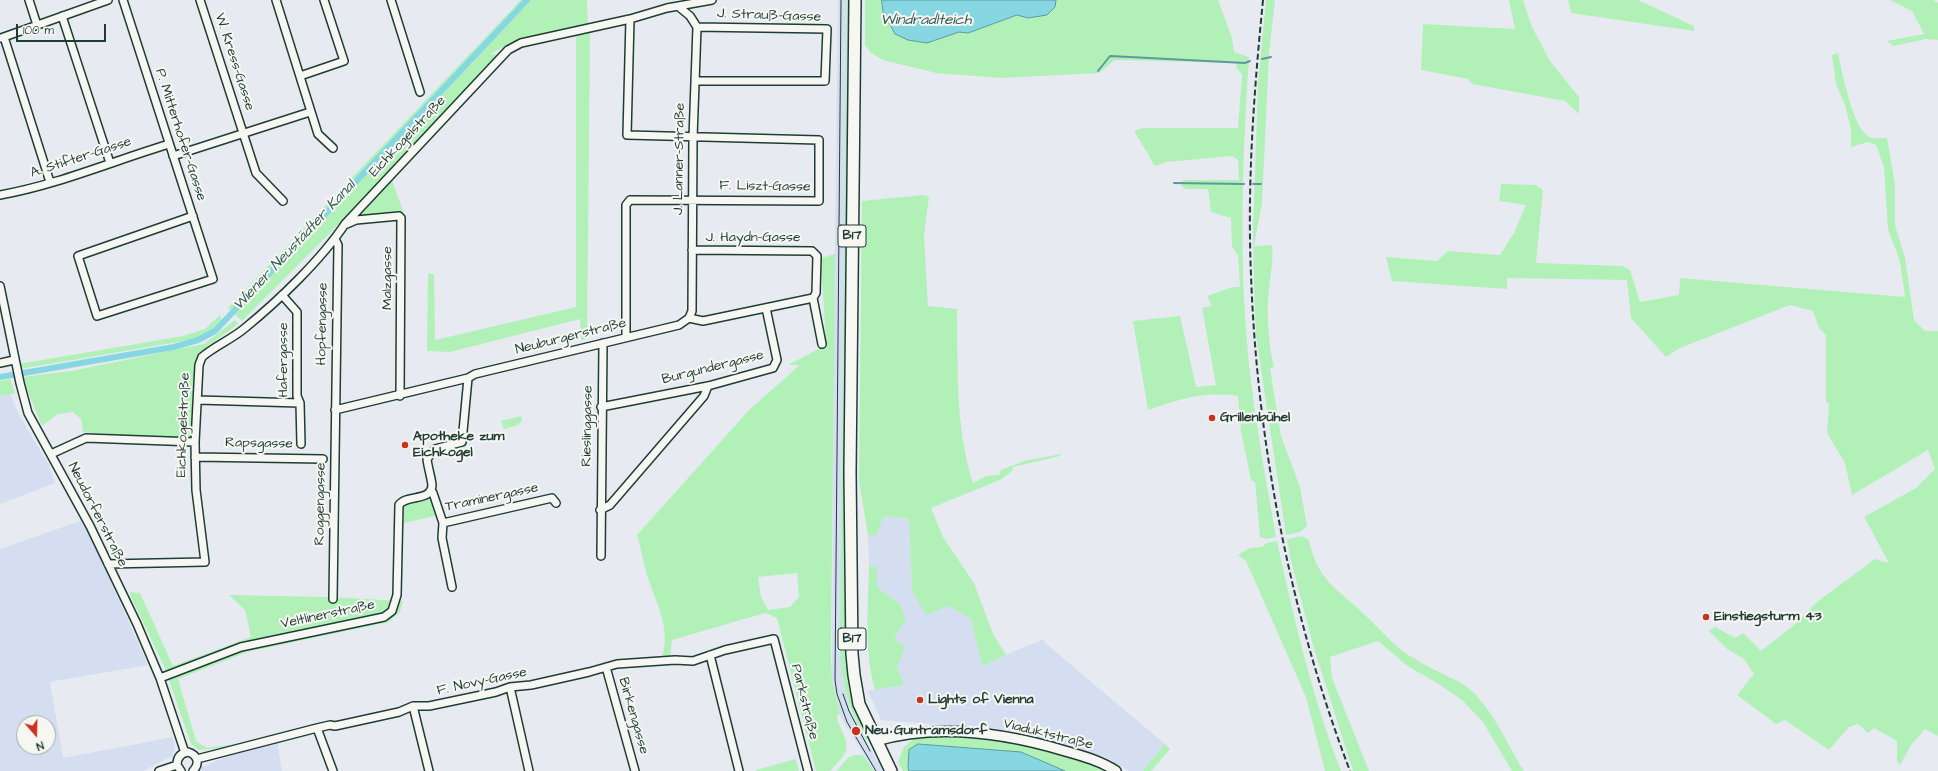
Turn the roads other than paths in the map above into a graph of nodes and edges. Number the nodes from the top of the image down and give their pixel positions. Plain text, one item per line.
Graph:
1 (29, 0) edge
2 (108, 0) edge
3 (123, 0) edge
4 (200, 0) edge
5 (276, 0) edge
6 (324, 0) edge
7 (390, 0) edge
8 (666, 0) edge
9 (712, 0) edge
10 (855, 0) edge
11 (97, 2) edge
12 (679, 7) junction
13 (667, 8) junction
14 (62, 16) junction
15 (630, 19) junction
16 (37, 25) junction
17 (697, 27) junction
18 (2, 38) edge
19 (300, 76) junction
20 (695, 81) junction
21 (420, 92) dead end
22 (310, 112) junction
23 (244, 133) junction
24 (693, 138) junction
25 (169, 144) junction
26 (333, 148) dead end
27 (173, 156) junction
28 (110, 163) junction
29 (50, 182) junction
30 (0, 195) edge
31 (692, 199) junction
32 (283, 201) dead end
33 (193, 216) junction
34 (345, 224) junction
35 (335, 239) junction
36 (692, 250) junction
37 (0, 286) edge
38 (282, 295) junction
39 (813, 298) junction
40 (766, 308) junction
41 (689, 318) junction
42 (626, 337) junction
43 (603, 343) junction
44 (822, 344) dead end
45 (15, 361) junction
46 (0, 363) edge
47 (468, 378) junction
48 (708, 386) junction
49 (400, 396) junction
50 (198, 400) junction
51 (300, 403) junction
52 (601, 407) junction
53 (335, 410) junction
54 (195, 442) junction
55 (301, 444) dead end
56 (51, 454) junction
57 (195, 456) junction
58 (323, 459) dead end
59 (430, 491) junction
60 (556, 503) dead end
61 (600, 510) junction
62 (442, 523) junction
63 (601, 556) dead end
64 (108, 564) junction
65 (452, 587) dead end
66 (333, 599) dead end
67 (774, 639) joint
68 (710, 655) junction
69 (606, 667) junction
70 (160, 678) junction
71 (510, 687) junction
72 (413, 706) junction
73 (317, 728) junction
74 (876, 741) junction
75 (185, 753) junction
76 (197, 759) junction
77 (179, 768) edge
78 (159, 771) edge
79 (193, 771) edge
80 (333, 771) edge
81 (429, 771) edge
82 (529, 771) edge
83 (635, 771) edge
84 (739, 771) edge
85 (808, 771) edge
86 (891, 771) edge
87 (1116, 771) edge

1 - 16 street
2 - 11 street
3 - 25 street, P. Mitterhofer-Gasse
4 - 23 street, W. Kress-Gasse
5 - 19 street
6 - 19 street
7 - 21 street
8 - 13 street
9 - 12 street, Eichkogelstraße
10 - 74 main road, B17
11 - 14 street
12 - 13 street, Eichkogelstraße
12 - 17 street
13 - 15 street, Eichkogelstraße
14 - 16 street
14 - 28 street
15 - 24 street
15 - 34 street, Eichkogelstraße
16 - 18 street
17 - 20 street, J. Lanner-Straße
17 - 20 street, J. Strauß-Gasse
18 - 29 street
19 - 22 street
20 - 24 street, J. Lanner-Straße
22 - 23 street
22 - 26 street
23 - 27 street
23 - 32 street, W. Kress-Gasse
24 - 31 street, J. Lanner-Straße
24 - 31 street, F. Liszt-Gasse
25 - 27 street, P. Mitterhofer-Gasse
25 - 28 street, A. Stifter-Gasse
27 - 33 street, P. Mitterhofer-Gasse
28 - 29 street, A. Stifter-Gasse
29 - 30 street, A. Stifter-Gasse
31 - 36 street, J. Lanner-Straße
31 - 42 street
33 - 33 street, P. Mitterhofer-Gasse
34 - 35 street, Eichkogelstraße
34 - 49 street, Malzgasse
35 - 38 street, Eichkogelstraße
35 - 53 street, Hopfengasse
36 - 39 street, J. Haydn-Gasse
36 - 41 street, J. Lanner-Straße
37 - 45 street, Neudorferstraße
38 - 50 street, Eichkogelstraße
38 - 51 street, Hafergasse
39 - 40 street
39 - 44 street, J. Haydn-Gasse
40 - 41 street
40 - 48 street, Burgundergasse
41 - 42 street, Neuburgerstraße
42 - 43 street, Neuburgerstraße
43 - 47 street, Neuburgerstraße
43 - 52 street, Rieslinggasse
45 - 46 street
45 - 56 street, Neudorferstraße
47 - 49 street, Neuburgerstraße
47 - 59 street
48 - 52 street, Burgundergasse
48 - 61 street
49 - 53 street, Neuburgerstraße
50 - 51 street, Hafergasse
50 - 54 street, Eichkogelstraße
51 - 55 street, Rapsgasse
52 - 61 street, Rieslinggasse
53 - 66 street, Roggengasse
54 - 56 street
54 - 57 street, Eichkogelstraße
56 - 64 street, Neudorferstraße
57 - 58 street, Rapsgasse
57 - 64 street, Eichkogelstraße
59 - 62 street, Traminergasse
59 - 70 street, Veltlinerstraße
60 - 62 street, Traminergasse
61 - 63 street, Rieslinggasse
62 - 65 street
64 - 70 street, Neudorferstraße
67 - 68 street, F. Novy-Gasse
67 - 85 street, Parkstraße
68 - 69 street, F. Novy-Gasse
68 - 84 street
69 - 71 street, F. Novy-Gasse
69 - 83 street, Birkengasse
70 - 75 street, Neudorferstraße
71 - 72 street, F. Novy-Gasse
71 - 82 street
72 - 73 street, F. Novy-Gasse
72 - 81 street
73 - 76 street, F. Novy-Gasse
73 - 80 street
74 - 86 main road, B17
74 - 87 street, Viaduktstraße
75 - 76 street
75 - 77 street
76 - 79 street
77 - 78 street

